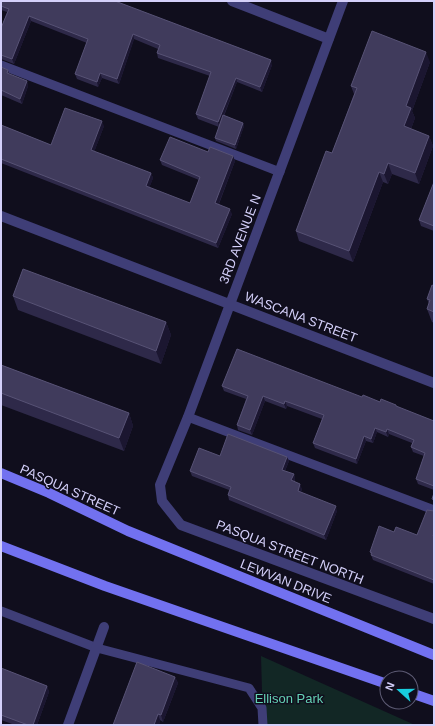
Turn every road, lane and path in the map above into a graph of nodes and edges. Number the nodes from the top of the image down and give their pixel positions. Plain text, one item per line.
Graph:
1 (232, 1) edge
2 (343, 1) edge
3 (329, 39) junction
4 (1, 65) edge
5 (280, 172) junction
6 (1, 216) edge
7 (229, 302) junction
8 (434, 383) edge
9 (188, 417) junction
10 (1, 473) edge
11 (160, 485) joint
12 (434, 510) edge
13 (128, 531) joint
14 (1, 546) edge
15 (1, 611) edge
16 (434, 619) edge
17 (104, 627) dead end
18 (97, 648) junction
19 (434, 655) edge
20 (379, 681) edge
21 (419, 696) edge
22 (434, 701) edge
23 (68, 725) edge
24 (263, 725) edge

1 - 3 street
2 - 3 street, 3RD AVENUE N
3 - 5 street, 3RD AVENUE N
4 - 5 lane
5 - 7 street, 3RD AVENUE N
6 - 7 street, WASCANA STREET
7 - 8 street, WASCANA STREET
7 - 9 street, 3RD AVENUE N
9 - 11 street, 3RD AVENUE N
9 - 12 lane
10 - 13 main road, PASQUA STREET
11 - 16 street, PASQUA STREET NORTH
13 - 19 main road, LEWVAN DRIVE
14 - 20 main road
15 - 18 lane
17 - 18 street
18 - 23 street
18 - 24 lane
21 - 22 main road

